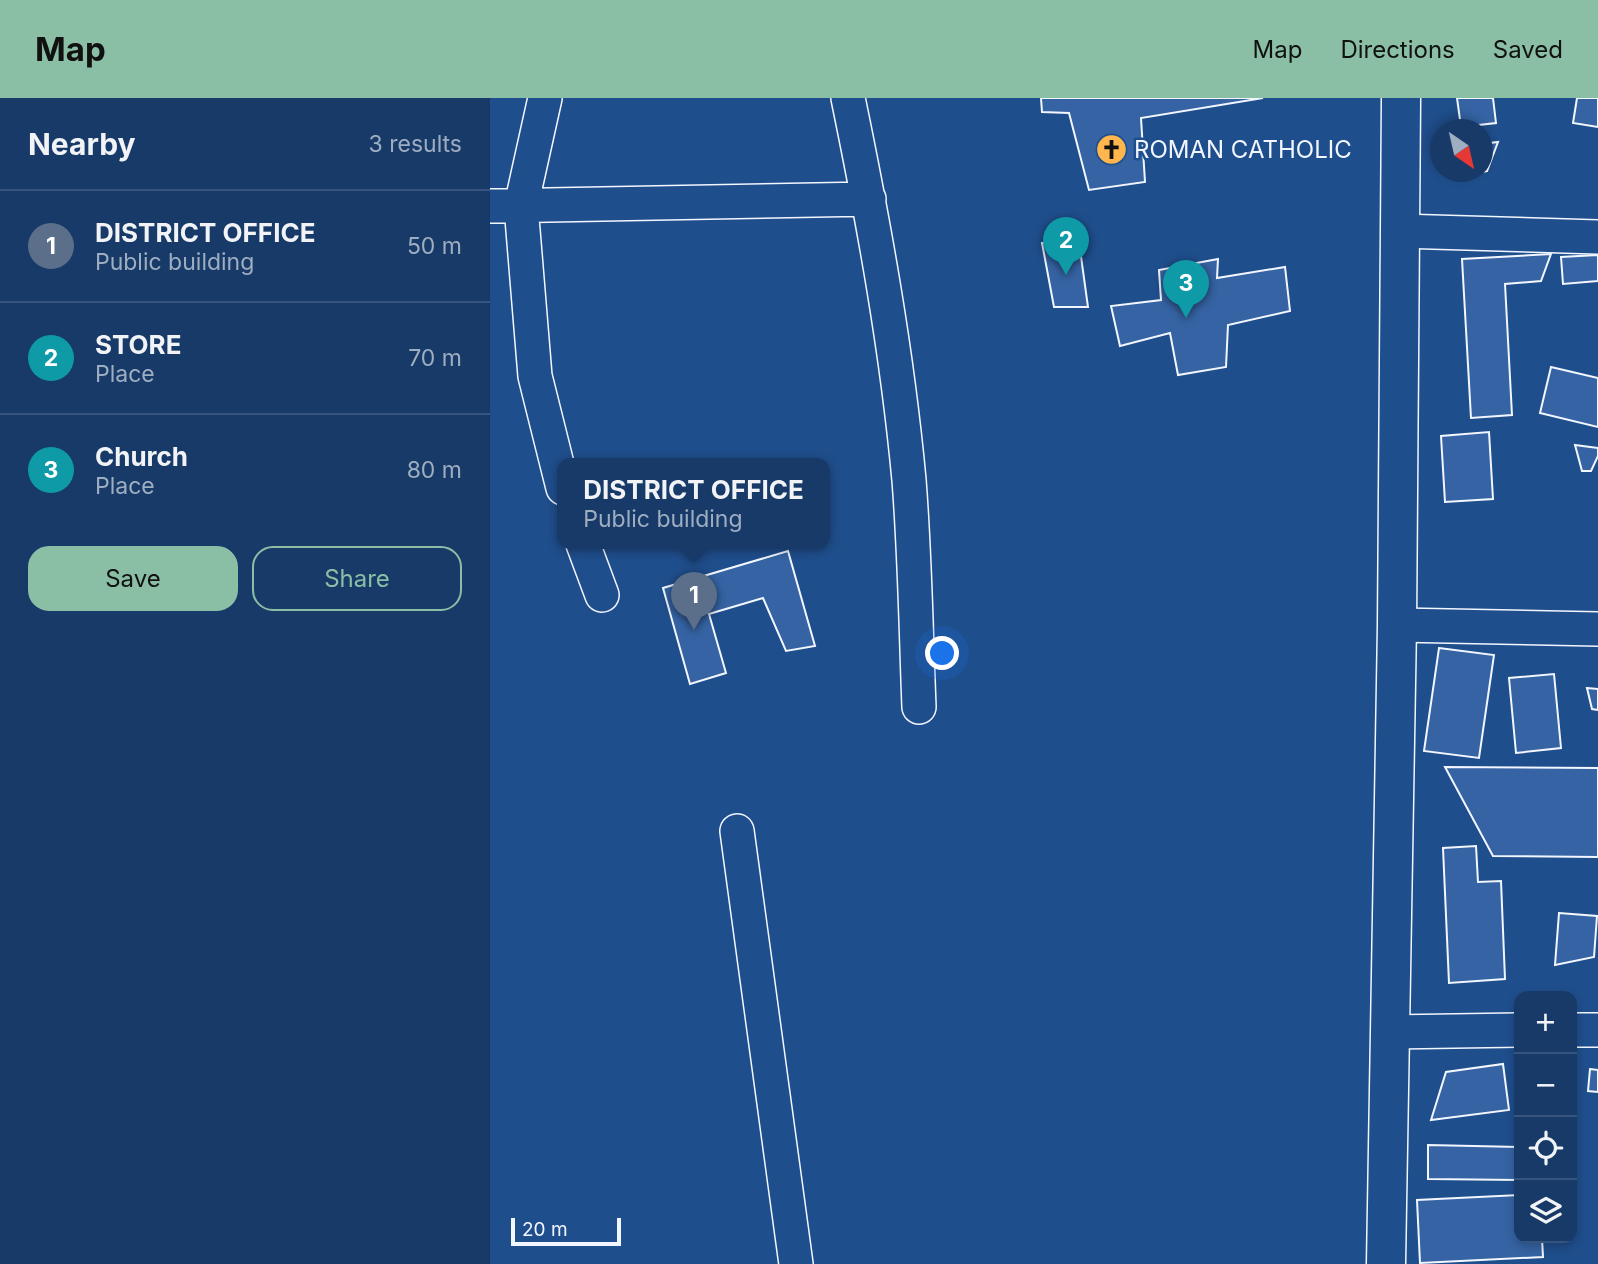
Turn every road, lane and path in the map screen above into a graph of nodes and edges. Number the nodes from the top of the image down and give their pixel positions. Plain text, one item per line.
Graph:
1 (545, 98) edge
2 (848, 98) edge
3 (1401, 98) edge
4 (869, 199) junction
5 (506, 206) edge
6 (1399, 231) junction
7 (1598, 237) edge
8 (557, 464) edge
9 (585, 549) edge
10 (602, 595) dead end
11 (1397, 625) junction
12 (1598, 629) edge
13 (919, 707) dead end
14 (737, 831) dead end
15 (1514, 1030) edge
16 (1577, 1030) edge
17 (1598, 1030) edge
18 (1390, 1032) junction
19 (796, 1264) edge
20 (1386, 1264) edge

1 - 5 street
2 - 4 street
3 - 6 street
4 - 5 street
4 - 13 street
5 - 8 street
6 - 7 street
6 - 11 street
9 - 10 street
11 - 12 street
11 - 18 street
14 - 19 street
15 - 18 street
16 - 17 street
18 - 20 street

